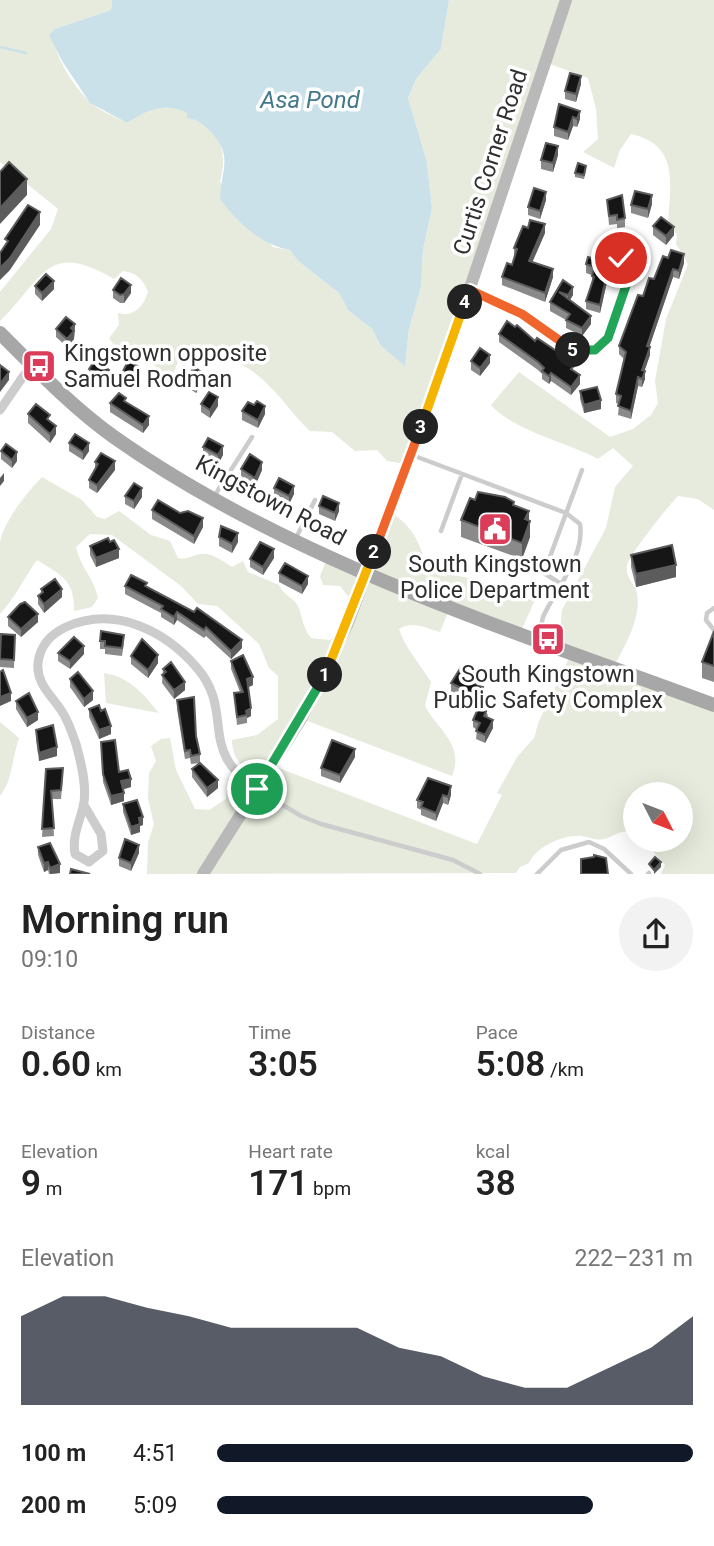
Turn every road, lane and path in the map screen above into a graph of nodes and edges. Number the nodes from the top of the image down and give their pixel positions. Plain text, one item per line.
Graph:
1 (566, 0) edge
2 (630, 274) dead end
3 (470, 290) junction
4 (0, 333) edge
5 (31, 365) junction
6 (0, 410) edge
7 (252, 437) dead end
8 (411, 455) junction
9 (582, 470) dead end
10 (462, 474) junction
11 (214, 496) junction
12 (315, 500) dead end
13 (566, 513) junction
14 (441, 531) dead end
15 (295, 540) junction
16 (366, 574) junction
17 (561, 584) junction
18 (714, 608) edge
19 (714, 630) edge
20 (549, 643) junction
21 (714, 705) edge
22 (257, 789) junction
23 (84, 805) junction
24 (203, 874) edge
25 (480, 874) edge
26 (537, 874) edge
27 (631, 874) edge

1 - 3 street, Curtis Corner Road
2 - 3 street
3 - 8 street, Curtis Corner Road
4 - 5 main road, Kingstown Road
5 - 6 street
5 - 11 main road, Kingstown Road
7 - 11 lane
8 - 10 lane
8 - 16 street, Curtis Corner Road
9 - 13 lane
10 - 13 lane
10 - 14 lane
11 - 15 main road, Kingstown Road
12 - 15 lane
13 - 17 lane
13 - 17 lane
15 - 16 main road, Kingstown Road
16 - 20 main road, Kingstown Road
16 - 22 street, Curtis Corner Road
17 - 20 lane
18 - 19 lane
20 - 21 main road, Kingstown Road
22 - 23 street
22 - 24 street, Curtis Corner Road
22 - 25 lane
23 - 23 street
26 - 27 lane

